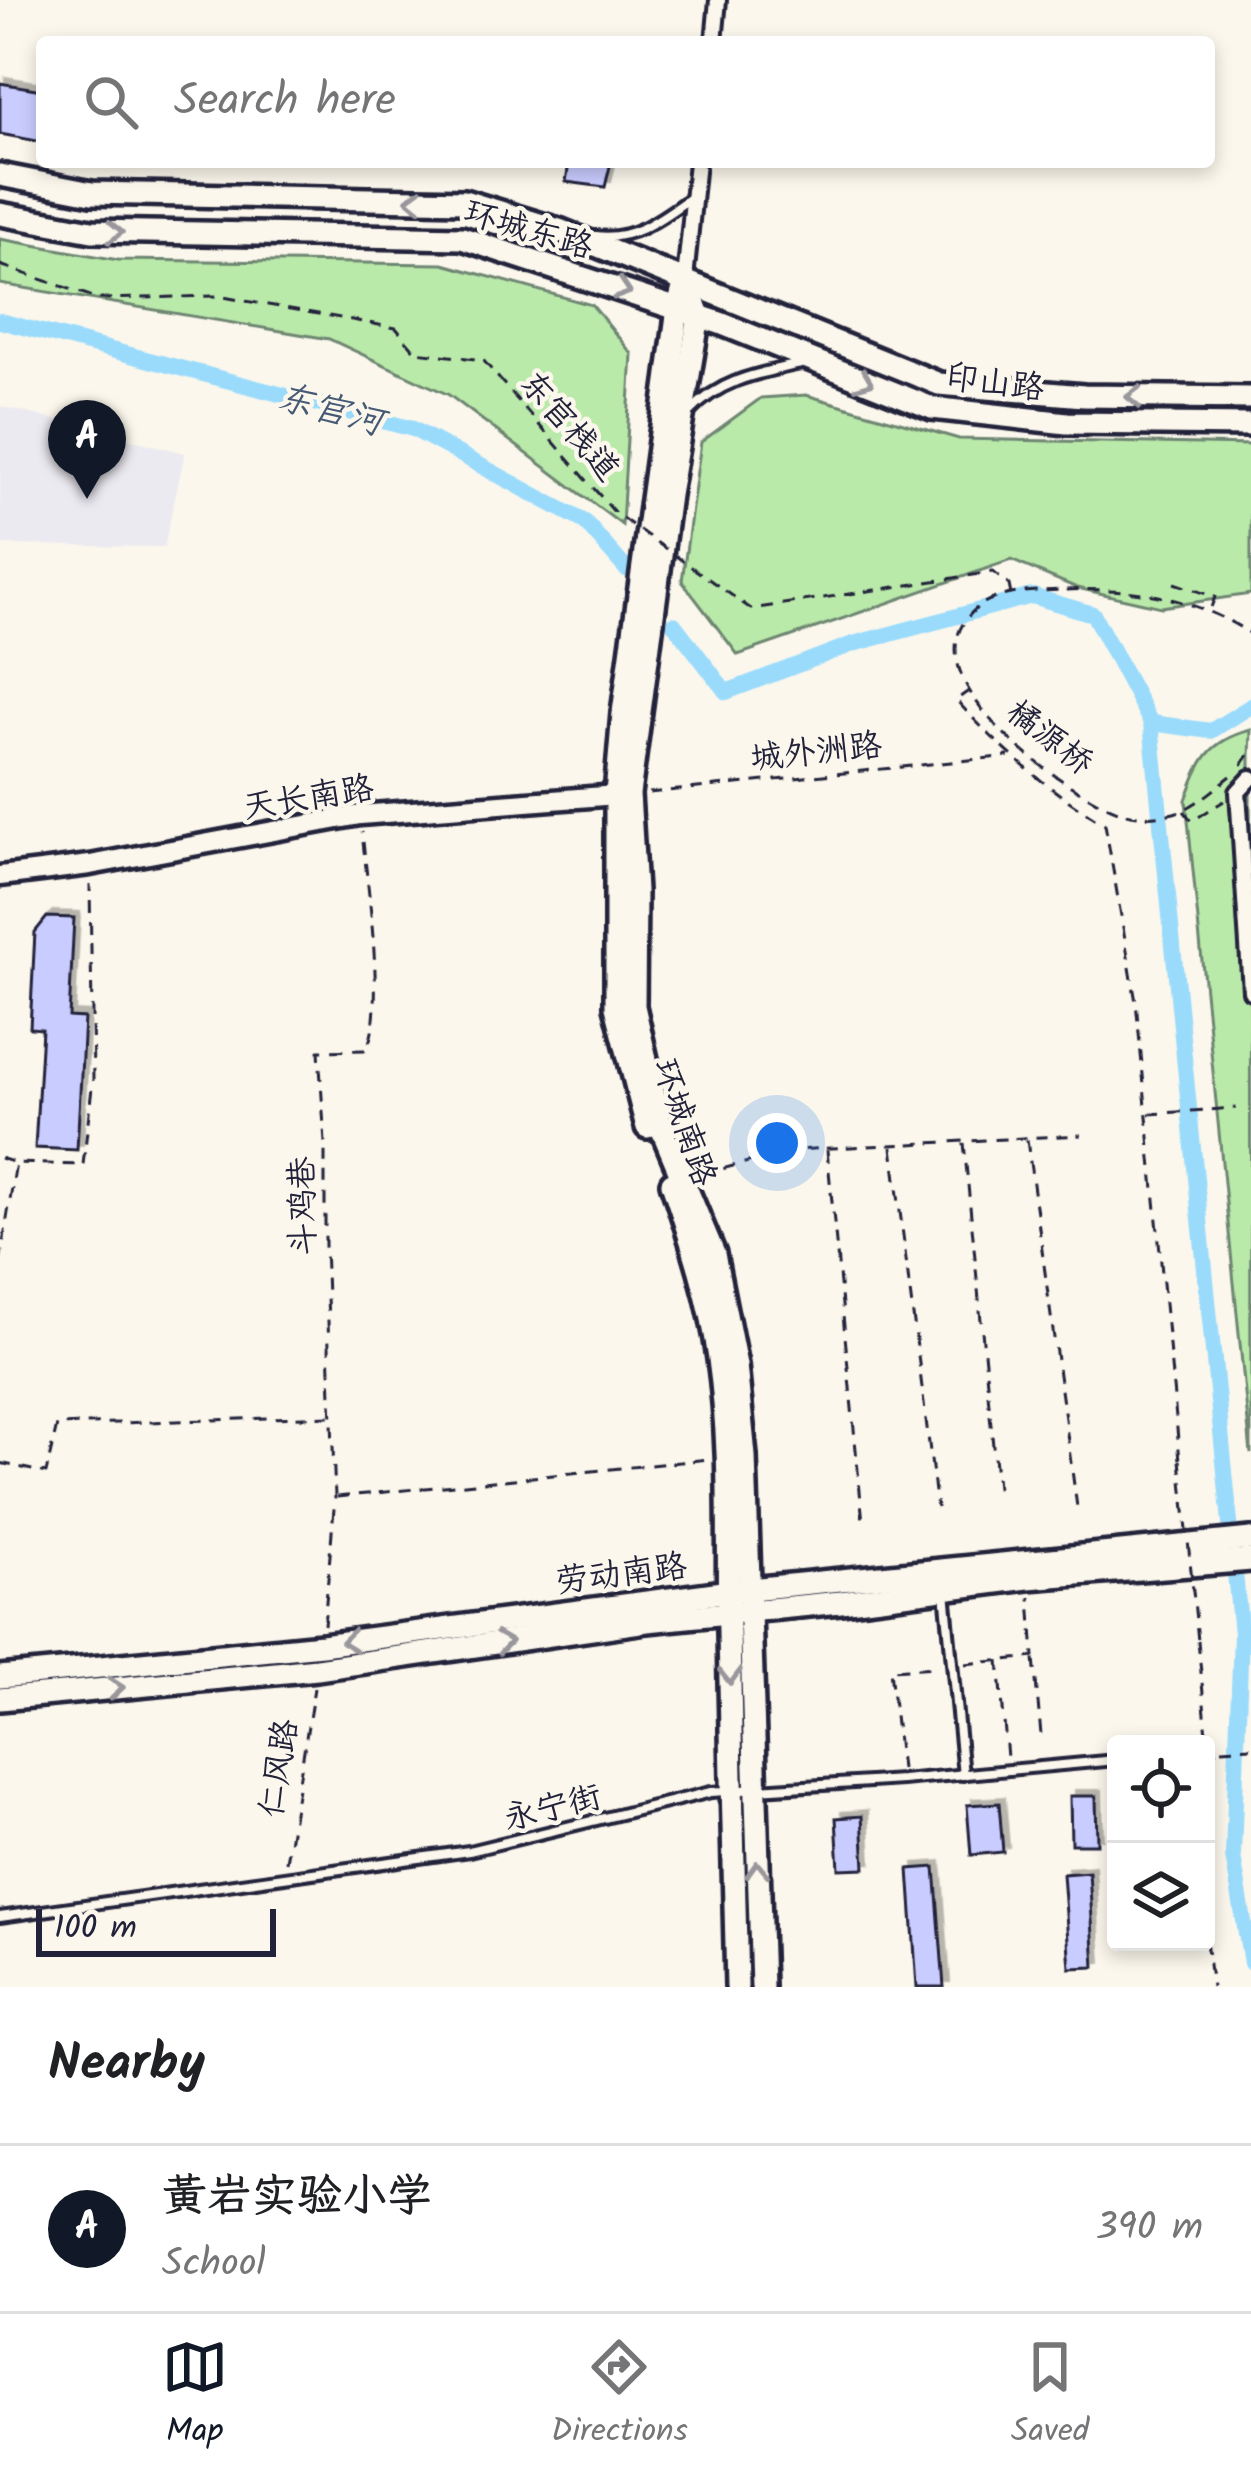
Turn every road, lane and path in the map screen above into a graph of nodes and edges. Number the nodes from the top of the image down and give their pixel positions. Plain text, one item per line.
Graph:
1 (718, 0) edge
2 (715, 36) edge
3 (696, 168) edge
4 (0, 175) edge
5 (692, 197) junction
6 (0, 214) edge
7 (559, 230) junction
8 (0, 265) edge
9 (686, 279) junction
10 (688, 312) junction
11 (814, 361) junction
12 (1251, 398) edge
13 (680, 422) junction
14 (1251, 425) edge
15 (1174, 583) dead end
16 (1011, 595) junction
17 (1210, 611) junction
18 (1251, 634) edge
19 (970, 690) junction
20 (1251, 752) edge
21 (1009, 756) junction
22 (1251, 778) edge
23 (1238, 792) junction
24 (622, 794) junction
25 (1183, 809) junction
26 (360, 815) junction
27 (90, 865) junction
28 (0, 876) edge
29 (1251, 991) edge
30 (1235, 1108) dead end
31 (1147, 1114) junction
32 (1081, 1135) dead end
33 (1027, 1138) junction
34 (964, 1141) junction
35 (892, 1145) junction
36 (827, 1148) junction
37 (0, 1158) edge
38 (16, 1163) junction
39 (685, 1178) junction
40 (0, 1262) edge
41 (332, 1416) junction
42 (727, 1457) junction
43 (0, 1463) edge
44 (335, 1497) junction
45 (998, 1498) dead end
46 (1077, 1507) dead end
47 (937, 1508) dead end
48 (863, 1522) dead end
49 (1251, 1539) edge
50 (1175, 1556) junction
51 (1251, 1560) edge
52 (1028, 1578) junction
53 (945, 1587) junction
54 (739, 1601) junction
55 (322, 1645) junction
56 (1034, 1657) junction
57 (999, 1660) junction
58 (951, 1666) junction
59 (317, 1669) junction
60 (0, 1677) edge
61 (0, 1699) edge
62 (1041, 1735) dead end
63 (1206, 1735) edge
64 (1251, 1747) edge
65 (1215, 1749) edge
66 (1107, 1761) edge
67 (1008, 1771) junction
68 (963, 1775) junction
69 (902, 1780) junction
70 (744, 1791) junction
71 (284, 1876) junction
72 (0, 1917) edge
73 (1207, 1951) edge
74 (737, 1987) edge
75 (762, 1987) edge
76 (1212, 1987) edge

1 - 2 street
3 - 5 street
7 -> 4 main road, 环城东路
5 - 7 lane
5 - 9 street
6 -> 10 main road, 环城东路
7 - 9 main road, 环城东路
8 - 16 path, 东官栈道, bridge
9 - 10 main road, 环城南路
12 -> 9 main road, 印山路
10 - 11 main road, 印山路
10 - 13 main road
10 - 24 main road, 环城南路
11 - 13 lane
11 -> 14 main road, 印山路
13 - 24 main road
15 - 17 path
16 - 17 path
16 - 19 path, 橘源桥
17 - 18 path
19 - 21 path
19 - 25 path, 橘源桥
20 - 25 path
21 - 24 path, 城外洲路
21 - 31 path
22 - 23 street
23 - 25 path, 橘源桥
23 - 29 street
24 - 26 street, 天长南路
24 - 39 main road
24 - 42 main road, 环城南路
26 - 27 street, 天长南路
26 - 41 path, 斗鸡巷
27 - 28 street, 天长南路
27 - 38 path
30 - 31 path
31 - 63 path, bridge
32 - 33 path
33 - 34 path
33 - 46 path
34 - 35 path
34 - 45 path
35 - 36 path
35 - 47 path
36 - 39 path
36 - 48 path
37 - 38 path
38 - 40 path
39 - 54 main road
41 - 43 path
41 - 44 path, 斗鸡巷
42 - 44 path
42 - 54 main road, 环城南路
44 - 55 path, 斗鸡巷
49 - 50 main road, 劳动南路
50 - 51 main road
50 - 52 main road, 劳动南路
50 - 54 main road, 劳动南路
52 - 53 main road, 劳动南路
52 - 56 path
53 - 54 main road, 劳动南路
53 - 58 lane
54 -> 55 main road, 劳动南路
59 -> 54 main road, 劳动南路
54 - 70 main road, 环城南路
55 - 60 main road, 劳动南路
56 - 57 path
56 - 62 path
57 - 58 path
57 - 67 path
58 - 68 lane
58 - 69 path
61 -> 59 main road, 劳动南路
59 - 71 path, 仁风路
64 - 65 path
66 - 67 lane, 永宁街
67 - 68 lane, 永宁街
68 - 69 lane, 永宁街
69 - 70 lane, 永宁街
70 - 71 lane, 永宁街
70 - 74 main road, 环城南路
75 -> 70 main road
71 - 72 lane, 永宁街
73 - 76 path

